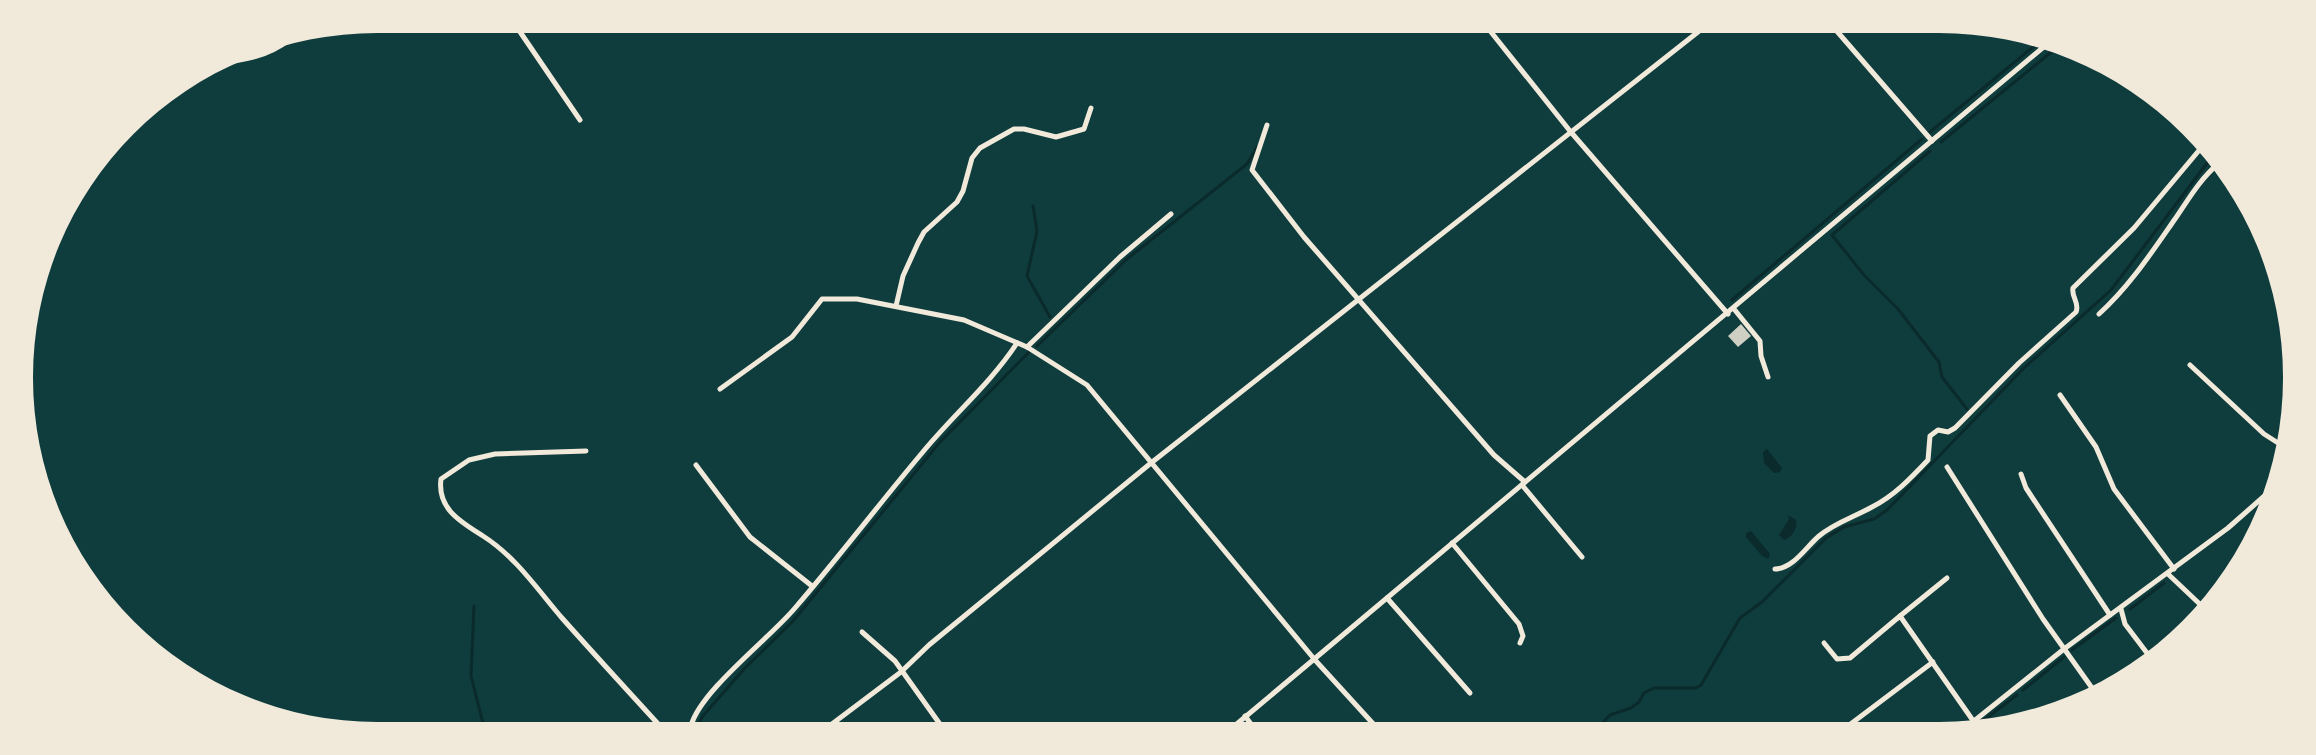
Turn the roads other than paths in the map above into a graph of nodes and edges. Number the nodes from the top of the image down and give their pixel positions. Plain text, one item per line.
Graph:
1 (521, 33) edge
2 (1492, 33) edge
3 (1697, 33) edge
4 (1838, 33) edge
5 (279, 48) edge
6 (2041, 49) edge
7 (276, 50) joint
8 (245, 59) edge
9 (1091, 108) dead end
10 (580, 120) dead end
11 (1267, 125) dead end
12 (1570, 131) junction
13 (1932, 141) junction
14 (2199, 151) edge
15 (2212, 169) edge
16 (1171, 214) dead end
17 (1359, 299) junction
18 (896, 306) junction
19 (1734, 309) junction
20 (1728, 314) junction
21 (2099, 314) dead end
22 (1017, 343) junction
23 (1028, 347) junction
24 (2190, 365) dead end
25 (1768, 377) dead end
26 (720, 389) dead end
27 (2060, 396) dead end
28 (2277, 442) edge
29 (586, 452) dead end
30 (1151, 463) junction
31 (696, 465) dead end
32 (1947, 467) dead end
33 (2021, 474) dead end
34 (1523, 483) junction
35 (2261, 498) edge
36 (1452, 543) junction
37 (1582, 557) dead end
38 (1775, 569) dead end
39 (2174, 569) junction
40 (2168, 574) junction
41 (1947, 578) dead end
42 (812, 586) junction
43 (1387, 598) junction
44 (2199, 603) edge
45 (2121, 609) junction
46 (2110, 615) junction
47 (1900, 616) junction
48 (862, 632) dead end
49 (1520, 643) dead end
50 (1824, 643) dead end
51 (2064, 649) junction
52 (2146, 652) edge
53 (1315, 660) junction
54 (1933, 662) junction
55 (901, 672) junction
56 (2091, 686) edge
57 (1470, 693) dead end
58 (1245, 716) junction
59 (1973, 720) edge
60 (1977, 720) edge
61 (656, 722) edge
62 (692, 722) edge
63 (835, 722) edge
64 (938, 722) edge
65 (1238, 722) edge
66 (1250, 722) edge
67 (1372, 722) edge
68 (1853, 722) edge

1 - 10 street
2 - 12 street
3 - 12 street
4 - 13 street
5 - 7 street
6 - 13 street
7 - 8 street
9 - 18 street
11 - 17 street
12 - 17 street
12 - 20 street
13 - 19 street
14 - 38 street
15 - 21 street
16 - 23 street
17 - 30 street
17 - 34 street
18 - 22 street
18 - 26 street
19 - 20 street
19 - 25 street
20 - 34 street
22 - 23 street
22 - 42 street
23 - 30 street
24 - 28 street
27 - 39 street
29 - 61 street
30 - 53 street
30 - 55 street
31 - 42 street
32 - 51 street
33 - 46 street
34 - 36 street
34 - 37 street
35 - 39 street
36 - 43 street
36 - 49 street
39 - 40 street
40 - 44 street
40 - 45 street
41 - 47 street
42 - 62 street
43 - 53 street
43 - 57 street
45 - 46 street
45 - 52 street
46 - 51 street
47 - 50 street
47 - 54 street
48 - 55 street
51 - 56 street
51 - 60 street
53 - 58 street
53 - 67 street
54 - 59 street
54 - 68 street
55 - 63 street
55 - 64 street
58 - 65 street
58 - 66 street

